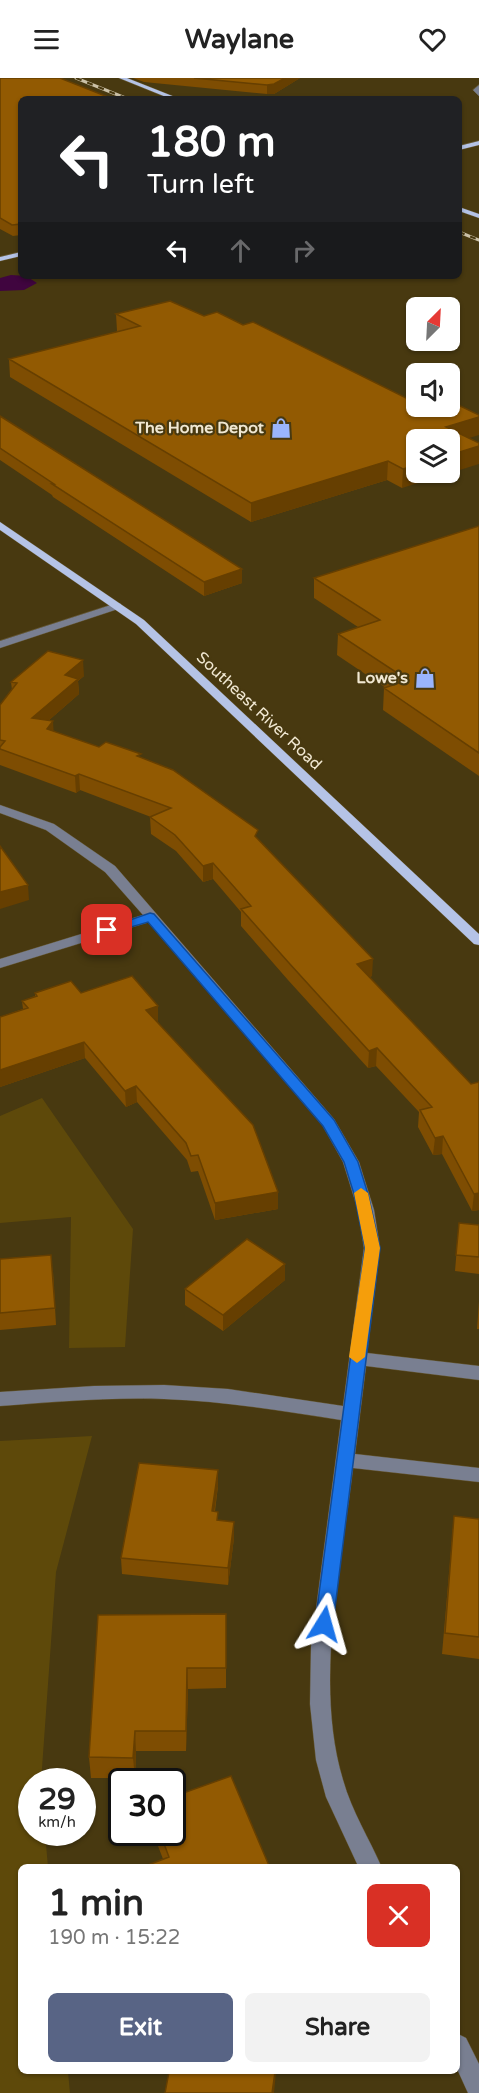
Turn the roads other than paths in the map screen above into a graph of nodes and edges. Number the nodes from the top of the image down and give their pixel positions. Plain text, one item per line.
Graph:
1 (122, 78) edge
2 (479, 87) edge
3 (479, 94) edge
4 (169, 96) edge
5 (479, 143) edge
6 (462, 147) edge
7 (462, 210) edge
8 (479, 216) edge
9 (18, 255) edge
10 (0, 259) edge
11 (0, 525) edge
12 (117, 606) junction
13 (0, 645) edge
14 (0, 809) edge
15 (150, 917) junction
16 (479, 941) edge
17 (0, 964) edge
18 (357, 1358) junction
19 (479, 1373) edge
20 (0, 1399) edge
21 (351, 1414) junction
22 (346, 1460) junction
23 (479, 1475) edge
24 (369, 1864) edge
25 (460, 2050) edge
26 (479, 2090) edge

1 - 4 main road
2 - 3 street
5 - 6 main road
7 - 8 main road
9 - 10 main road
11 - 12 main road, Southeast River Road
12 - 13 street
12 - 16 main road, Southeast River Road
14 - 15 street
15 - 17 street
15 - 18 street
18 - 19 street
18 - 21 street
20 - 21 street
21 - 22 street
22 - 23 street
22 - 24 street
25 - 26 street

